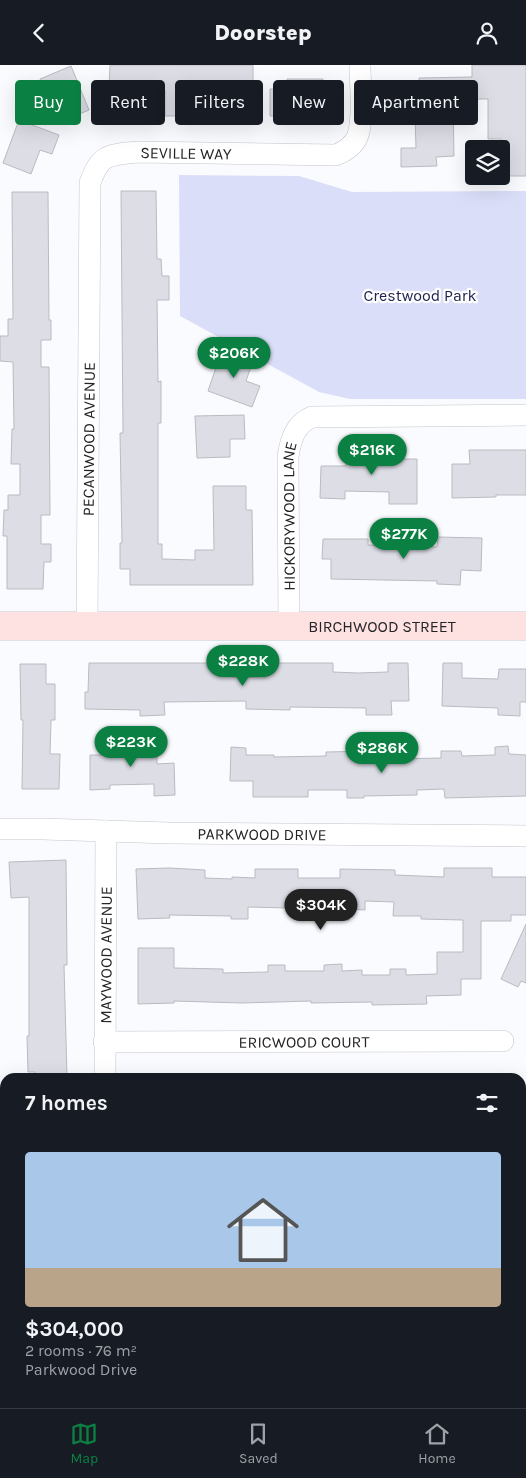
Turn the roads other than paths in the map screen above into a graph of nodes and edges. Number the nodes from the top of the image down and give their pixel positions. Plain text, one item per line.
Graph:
1 (360, 65) edge
2 (90, 251) joint
3 (526, 415) edge
4 (0, 626) edge
5 (289, 626) junction
6 (526, 626) edge
7 (87, 627) junction
8 (0, 829) edge
9 (106, 831) junction
10 (526, 836) edge
11 (503, 1041) dead end
12 (104, 1042) junction
13 (105, 1073) edge

1 - 2 street, SEVILLE WAY
2 - 7 street, PECANWOOD AVENUE
3 - 5 street, HICKORYWOOD LANE
4 - 7 street, BIRCHWOOD STREET
5 - 6 street, BIRCHWOOD STREET
5 - 7 street, BIRCHWOOD STREET
8 - 9 street, PARKWOOD DRIVE
9 - 10 street, PARKWOOD DRIVE
9 - 12 street, MAYWOOD AVENUE
11 - 12 street, ERICWOOD COURT
12 - 13 street, MAYWOOD AVENUE

